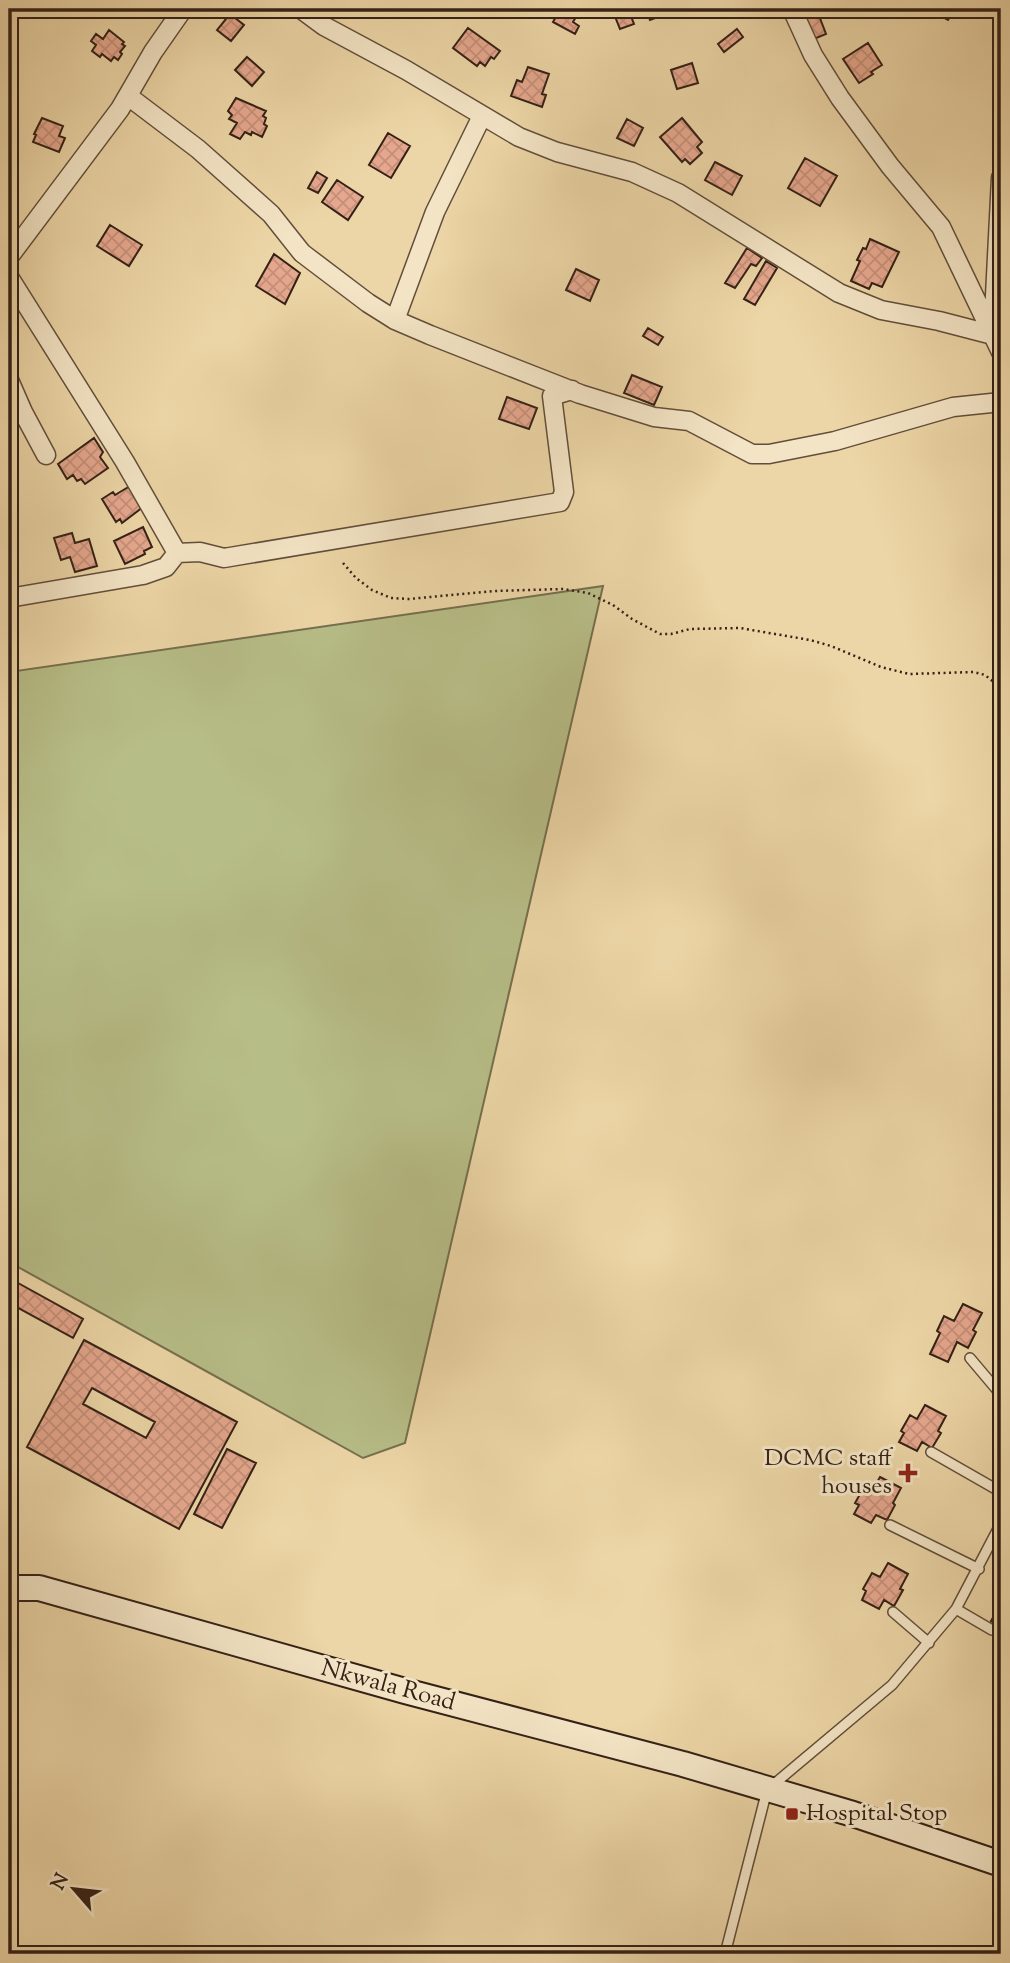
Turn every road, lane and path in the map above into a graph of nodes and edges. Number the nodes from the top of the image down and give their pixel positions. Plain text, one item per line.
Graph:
1 (183, 9) edge
2 (300, 9) edge
3 (792, 9) edge
4 (128, 96) junction
5 (482, 116) junction
6 (1001, 177) edge
7 (9, 257) edge
8 (9, 276) edge
9 (395, 320) junction
10 (993, 335) junction
11 (1001, 352) edge
12 (9, 380) edge
13 (572, 390) junction
14 (1001, 402) edge
15 (46, 455) dead end
16 (177, 553) junction
17 (343, 564) dead end
18 (9, 598) edge
19 (1001, 688) edge
20 (970, 1358) dead end
21 (1001, 1399) edge
22 (931, 1452) dead end
23 (1001, 1492) edge
24 (1001, 1523) edge
25 (890, 1525) dead end
26 (990, 1547) junction
27 (1001, 1551) edge
28 (978, 1569) junction
29 (9, 1588) edge
30 (956, 1609) junction
31 (893, 1612) dead end
32 (992, 1630) dead end
33 (929, 1643) junction
34 (767, 1790) junction
35 (1001, 1864) edge
36 (725, 1954) edge

1 - 4 street
2 - 5 street
3 - 10 street
4 - 7 street
4 - 9 street
5 - 9 street
5 - 10 street
6 - 10 street
8 - 16 street
9 - 13 street
10 - 11 street
12 - 15 street
13 - 14 street
13 - 16 street
16 - 18 street
17 - 19 path
20 - 21 lane
22 - 23 lane
24 - 26 lane
25 - 28 lane
26 - 27 lane
26 - 28 lane
28 - 30 lane
29 - 34 street, Nkwala Road
30 - 32 lane
30 - 33 lane
31 - 33 lane
33 - 34 lane
34 - 35 street, Nkwala Road
34 - 36 lane

